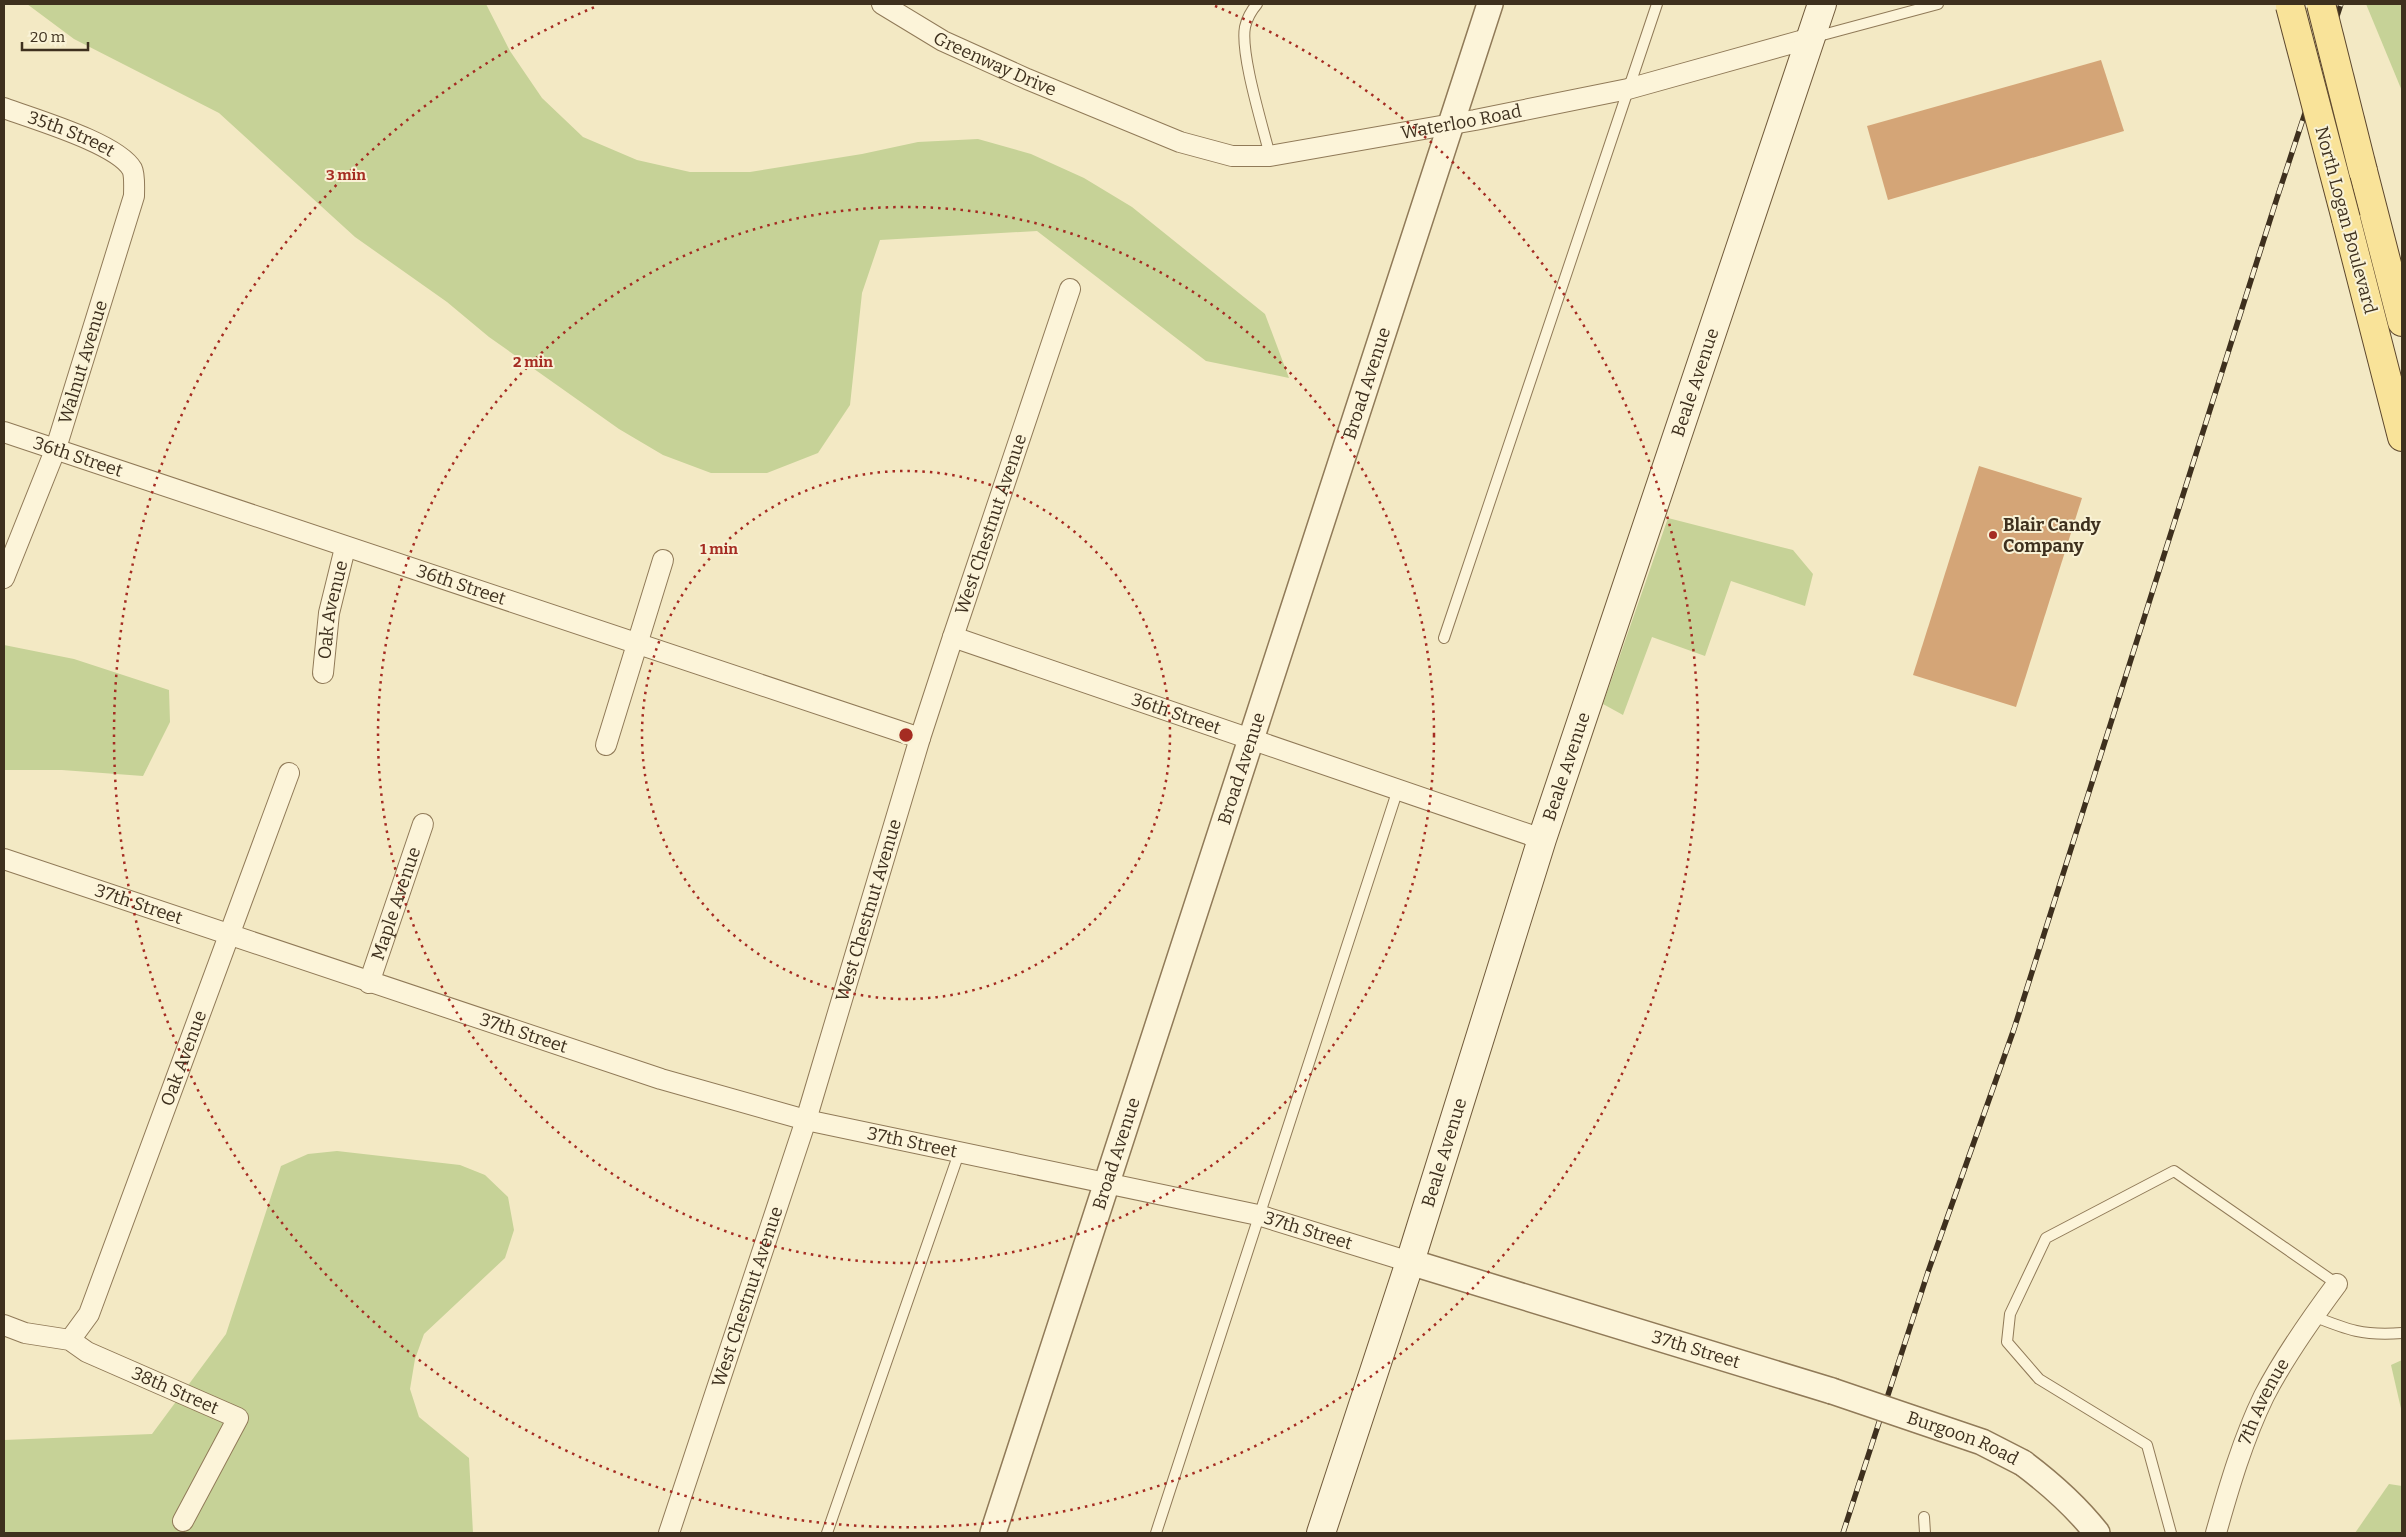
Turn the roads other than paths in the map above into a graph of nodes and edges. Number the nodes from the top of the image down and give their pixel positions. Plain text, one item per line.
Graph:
1 (882, 4) edge
2 (1257, 4) edge
3 (1490, 4) edge
4 (1657, 4) edge
5 (1822, 4) edge
6 (1938, 4) edge
7 (2321, 4) edge
8 (2290, 5) edge
9 (1918, 7) edge
10 (1812, 38) junction
11 (1628, 89) junction
12 (4, 108) edge
13 (1111, 114) joint
14 (1451, 125) junction
15 (1270, 156) junction
16 (132, 170) joint
17 (1070, 289) dead end
18 (2402, 322) edge
19 (4, 432) edge
20 (2402, 437) edge
21 (56, 448) junction
22 (345, 548) junction
23 (663, 560) dead end
24 (4, 578) edge
25 (953, 636) junction
26 (1444, 638) dead end
27 (637, 644) junction
28 (322, 673) dead end
29 (920, 738) junction
30 (1252, 739) junction
31 (606, 745) dead end
32 (289, 772) dead end
33 (1398, 789) junction
34 (423, 824) dead end
35 (1542, 839) junction
36 (4, 859) edge
37 (229, 936) junction
38 (369, 983) junction
39 (806, 1120) junction
40 (959, 1153) junction
41 (1106, 1184) junction
42 (1258, 1215) junction
43 (1410, 1262) junction
44 (2336, 1284) joint
45 (2313, 1316) junction
46 (4, 1325) edge
47 (2402, 1333) edge
48 (70, 1340) junction
49 (1832, 1391) joint
50 (1924, 1518) dead end
51 (183, 1521) dead end
52 (669, 1533) edge
53 (827, 1533) edge
54 (993, 1533) edge
55 (1156, 1533) edge
56 (1321, 1533) edge
57 (1925, 1533) edge
58 (2097, 1533) edge
59 (2171, 1533) edge
60 (2216, 1533) edge

1 - 13 street, Greenway Drive
2 - 15 lane
3 - 14 street, Broad Avenue
4 - 11 lane
5 - 10 main road, Beale Avenue
6 - 9 lane
7 - 18 main road, North Logan Boulevard, bridge
8 - 20 main road, North Logan Boulevard, bridge
9 - 10 lane
10 - 11 street, Waterloo Road
10 - 35 main road, Beale Avenue
11 - 14 street, Waterloo Road
11 - 26 lane
12 - 16 street, 35th Street
13 - 15 street, Waterloo Road
14 - 15 street, Waterloo Road
14 - 30 street, Broad Avenue
16 - 21 street, Walnut Avenue
17 - 25 street, West Chestnut Avenue
19 - 21 street, 36th Street
21 - 22 street, 36th Street
21 - 24 street, Walnut Avenue
22 - 27 street, 36th Street
22 - 28 street, Oak Avenue
23 - 27 street
25 - 29 street, West Chestnut Avenue
25 - 30 street, 36th Street
27 - 29 street, 36th Street
27 - 31 street
29 - 39 street, West Chestnut Avenue
30 - 33 street, 36th Street
30 - 41 street, Broad Avenue
32 - 37 street, Oak Avenue
33 - 35 street, 36th Street
33 - 42 lane
34 - 38 street, Maple Avenue
35 - 43 main road, Beale Avenue
36 - 37 street, 37th Street
37 - 38 street, 37th Street
37 - 48 street, Oak Avenue
38 - 39 street, 37th Street
39 - 40 street, 37th Street
39 - 52 street, West Chestnut Avenue
40 - 41 street, 37th Street
40 - 53 lane
41 - 42 street, 37th Street
41 - 54 street, Broad Avenue
42 - 43 street, 37th Street
42 - 55 lane
43 - 49 street, 37th Street
43 - 56 main road, Beale Avenue
44 - 45 street, 7th Avenue
44 - 59 lane
45 - 47 lane
45 - 60 street, 7th Avenue
46 - 48 street, 38th Street
48 - 51 street, 38th Street
49 - 58 street, Burgoon Road, bridge
50 - 57 lane

